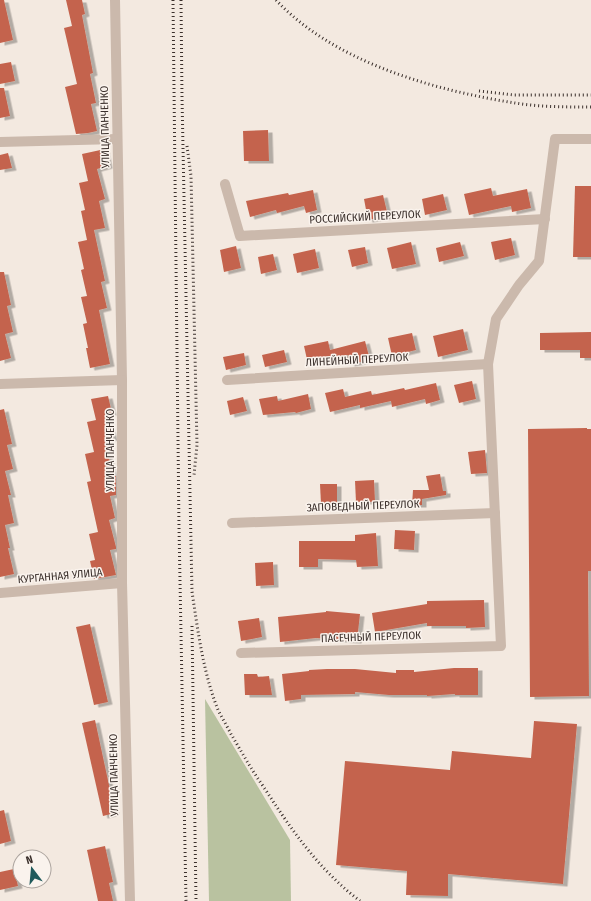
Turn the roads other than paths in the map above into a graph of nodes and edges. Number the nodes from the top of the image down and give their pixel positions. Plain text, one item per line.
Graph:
1 (115, 0) edge
2 (117, 139) junction
3 (591, 139) edge
4 (0, 142) edge
5 (225, 184) dead end
6 (545, 219) junction
7 (488, 364) junction
8 (122, 380) junction
9 (227, 380) dead end
10 (0, 384) edge
11 (495, 513) junction
12 (232, 523) dead end
13 (122, 584) junction
14 (0, 593) edge
15 (241, 653) dead end
16 (130, 901) edge

1 - 2 street, УЛИЦА ПАНЧЕНКО
2 - 4 street
2 - 8 street, УЛИЦА ПАНЧЕНКО
3 - 6 street
5 - 6 street, РОССИЙСКИЙ ПЕРЕУЛОК
6 - 7 street
7 - 9 street, ЛИНЕЙНЫЙ ПЕРЕУЛОК
7 - 11 street
8 - 10 street
8 - 13 street, УЛИЦА ПАНЧЕНКО
11 - 12 street, ЗАПОВЕДНЫЙ ПЕРЕУЛОК
11 - 15 street, ПАСЕЧНЫЙ ПЕРЕУЛОК
13 - 14 street, КУРГАННАЯ УЛИЦА
13 - 16 street, УЛИЦА ПАНЧЕНКО

